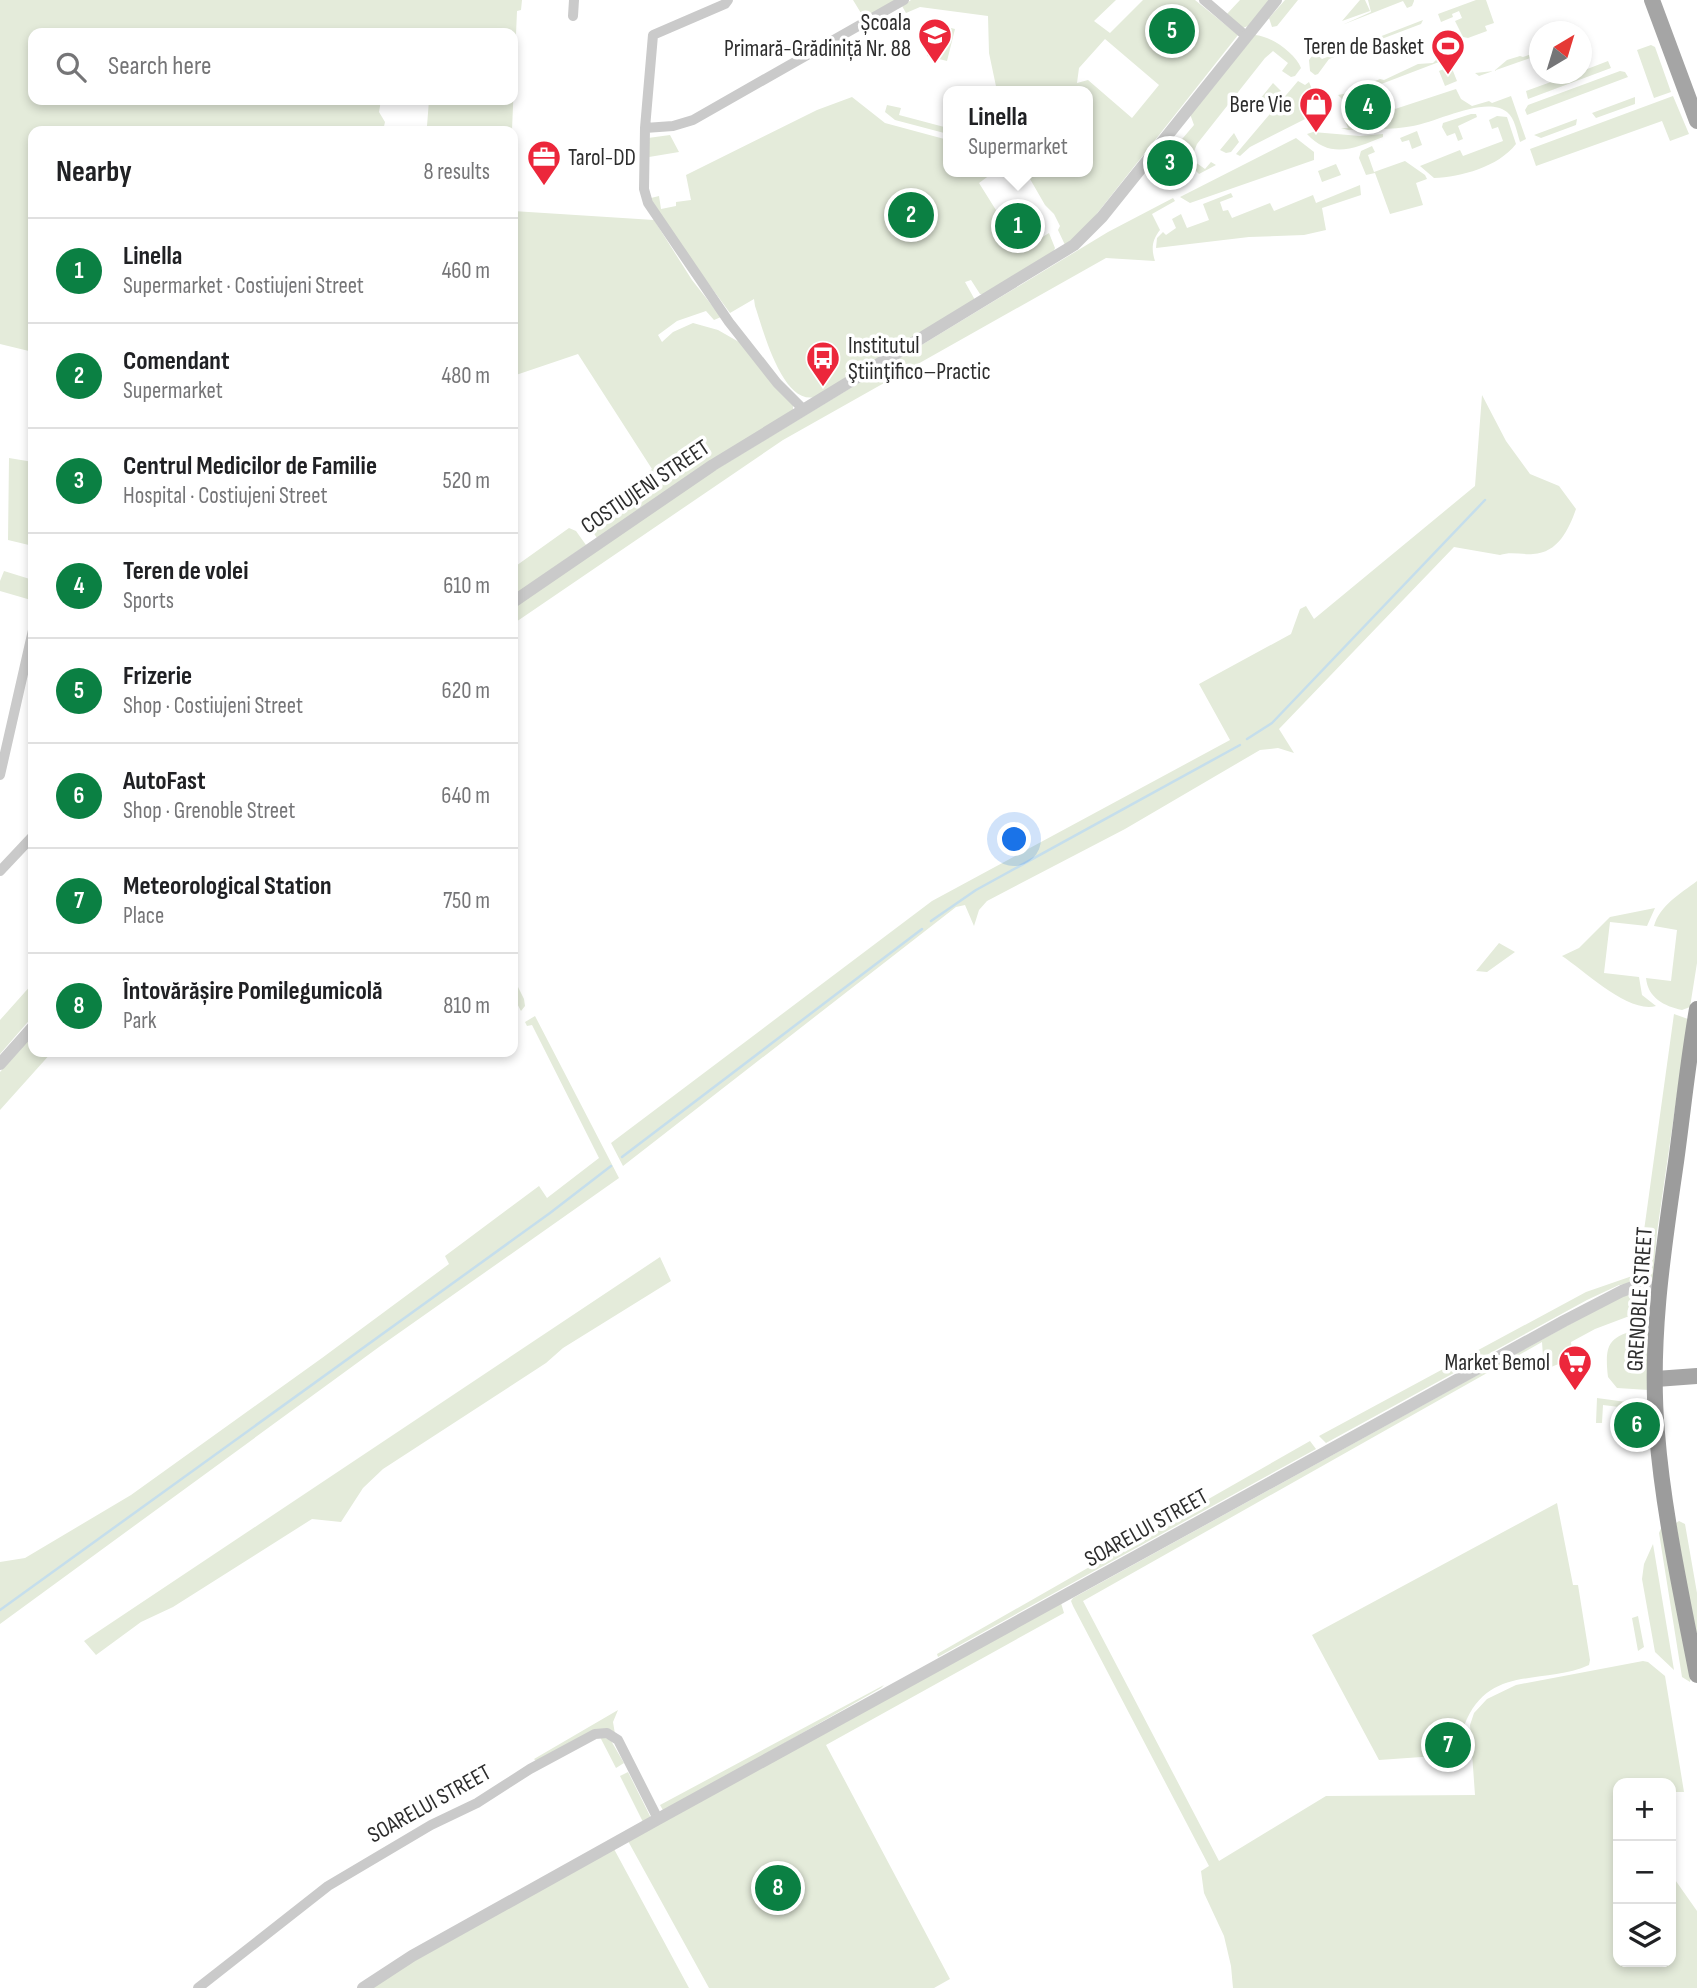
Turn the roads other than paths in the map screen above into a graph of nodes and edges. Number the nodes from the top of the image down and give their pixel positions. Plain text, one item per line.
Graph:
1 (574, 0) edge
2 (728, 0) edge
3 (904, 0) edge
4 (1204, 0) edge
5 (1276, 0) edge
6 (1652, 0) edge
7 (573, 16) dead end
8 (1246, 36) junction
9 (1694, 103) edge
10 (1697, 121) edge
11 (645, 128) junction
12 (804, 410) junction
13 (518, 599) edge
14 (28, 652) edge
15 (0, 775) edge
16 (28, 841) edge
17 (0, 871) edge
18 (1697, 1009) edge
19 (28, 1033) edge
20 (0, 1064) edge
21 (1659, 1287) junction
22 (1697, 1376) edge
23 (1656, 1379) junction
24 (1697, 1675) edge
25 (658, 1819) junction
26 (198, 1988) edge
27 (363, 1988) edge

1 - 7 street
2 - 11 street
3 - 11 street
4 - 8 street
5 - 8 street, COSTIUJENI STREET
6 - 9 main road
8 - 12 street, COSTIUJENI STREET
9 - 10 main road
11 - 12 street
12 - 13 street, COSTIUJENI STREET
14 - 15 street
16 - 17 street
18 - 21 highway, GRENOBLE STREET
19 - 20 street
21 - 23 highway, GRENOBLE STREET
21 - 25 street, SOARELUI STREET
22 - 23 main road
23 - 24 highway, GRENOBLE STREET
25 - 26 street, SOARELUI STREET
25 - 27 street, SOARELUI STREET

